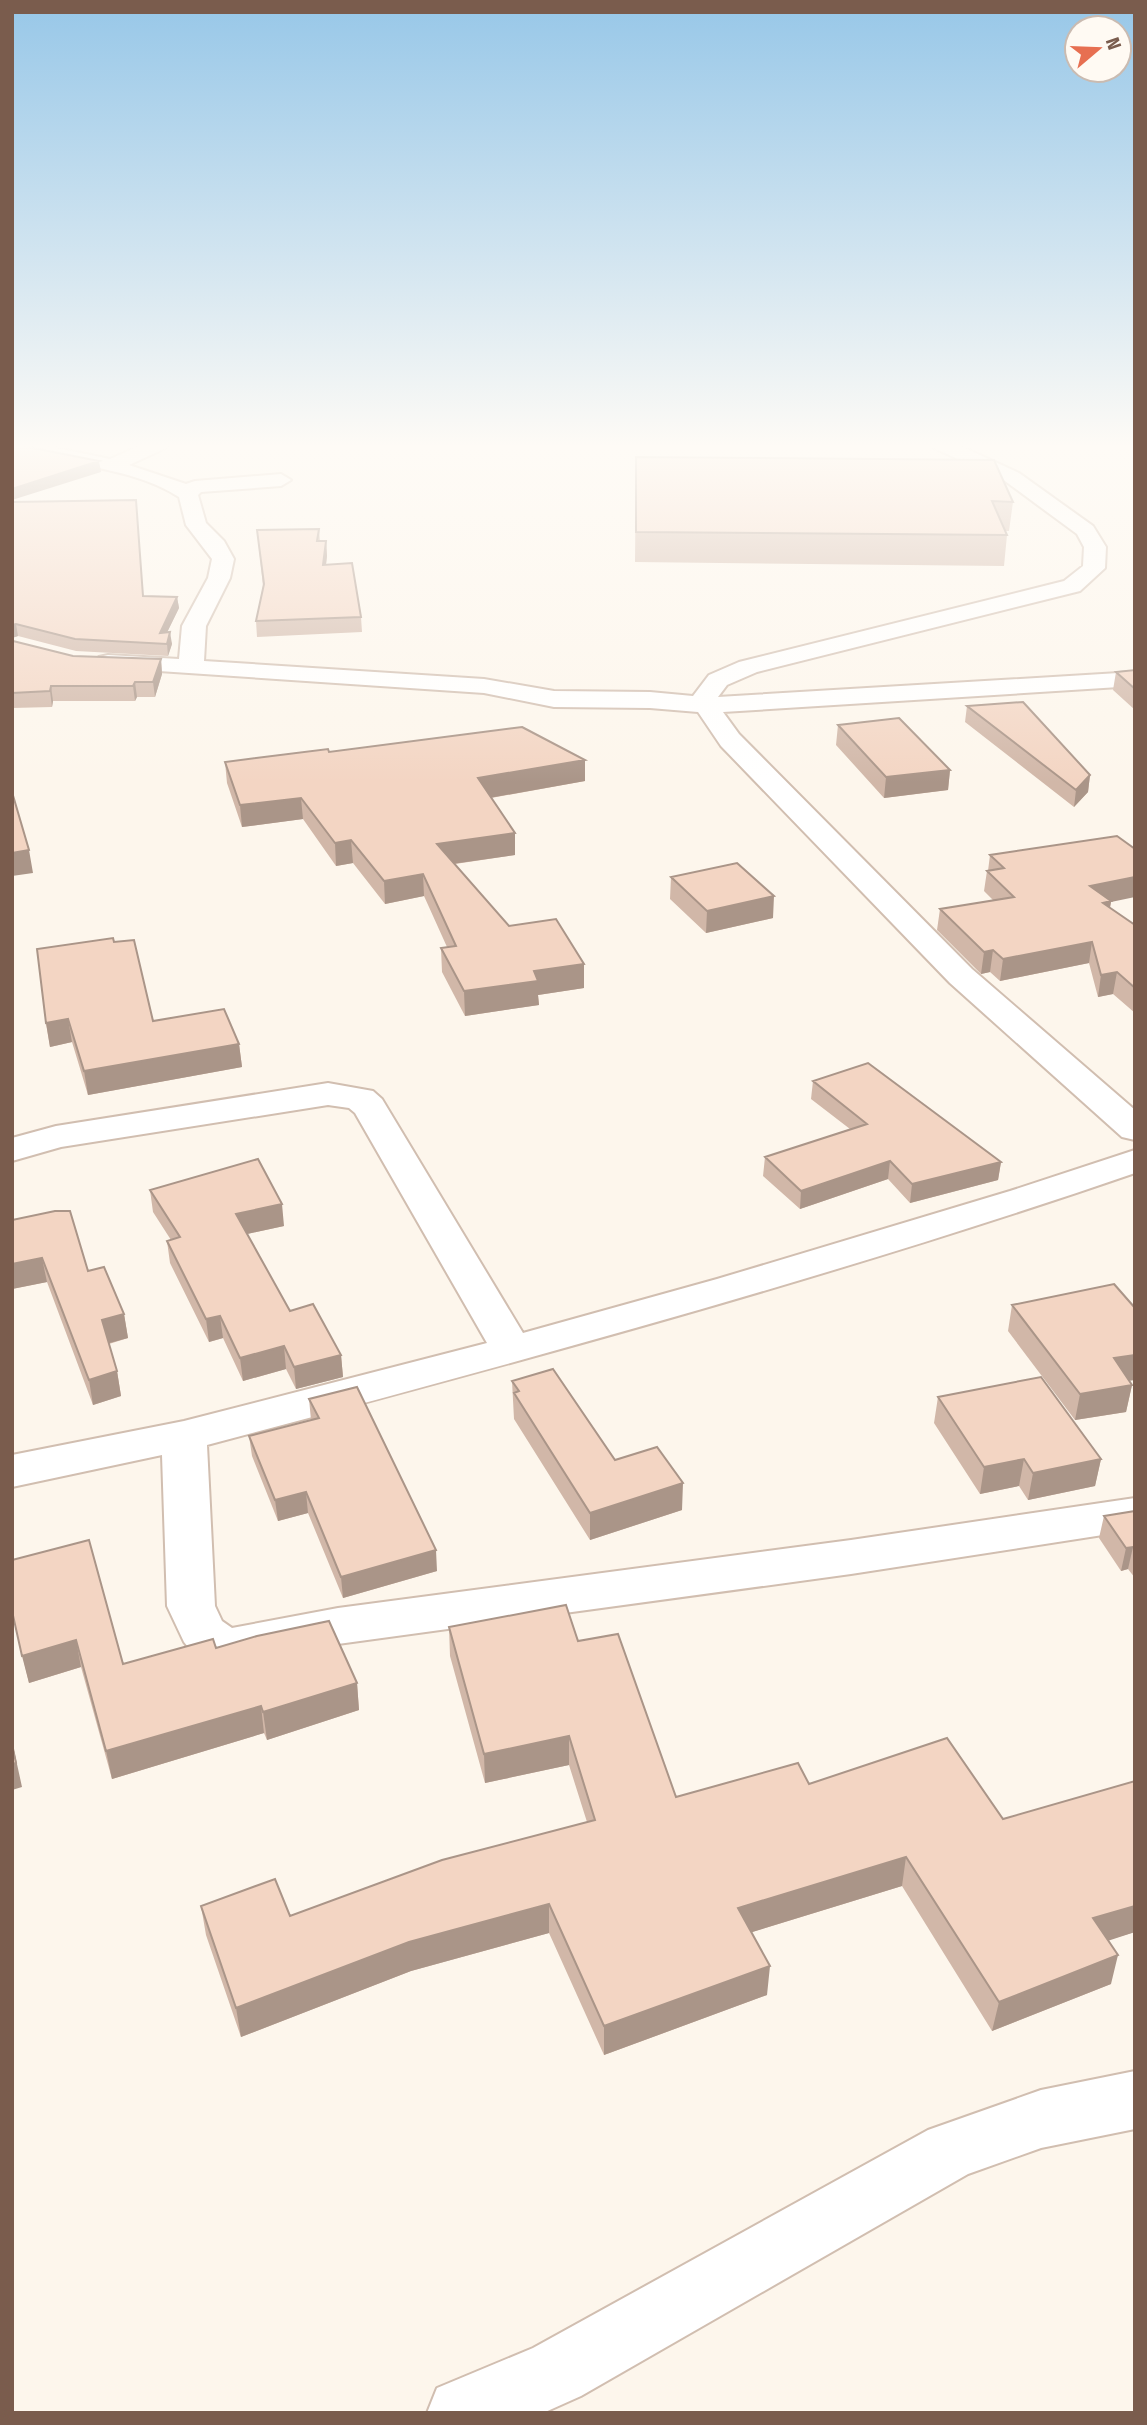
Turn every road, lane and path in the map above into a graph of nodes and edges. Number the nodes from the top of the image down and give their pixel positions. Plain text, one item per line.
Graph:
1 (222, 557) edge
2 (1095, 557) edge
3 (88, 661) edge
4 (191, 667) junction
5 (1135, 679) edge
6 (706, 705) junction
7 (1135, 1129) edge
8 (12, 1150) edge
9 (1135, 1161) edge
10 (512, 1350) junction
11 (184, 1436) junction
12 (12, 1471) edge
13 (1135, 1514) edge
14 (1135, 2100) edge
15 (462, 2413) edge

1 - 4 street
2 - 6 street
3 - 4 street
4 - 6 street
5 - 6 street
6 - 7 street
8 - 10 street
9 - 10 street
10 - 11 street
11 - 12 street
11 - 13 street
14 - 15 street

